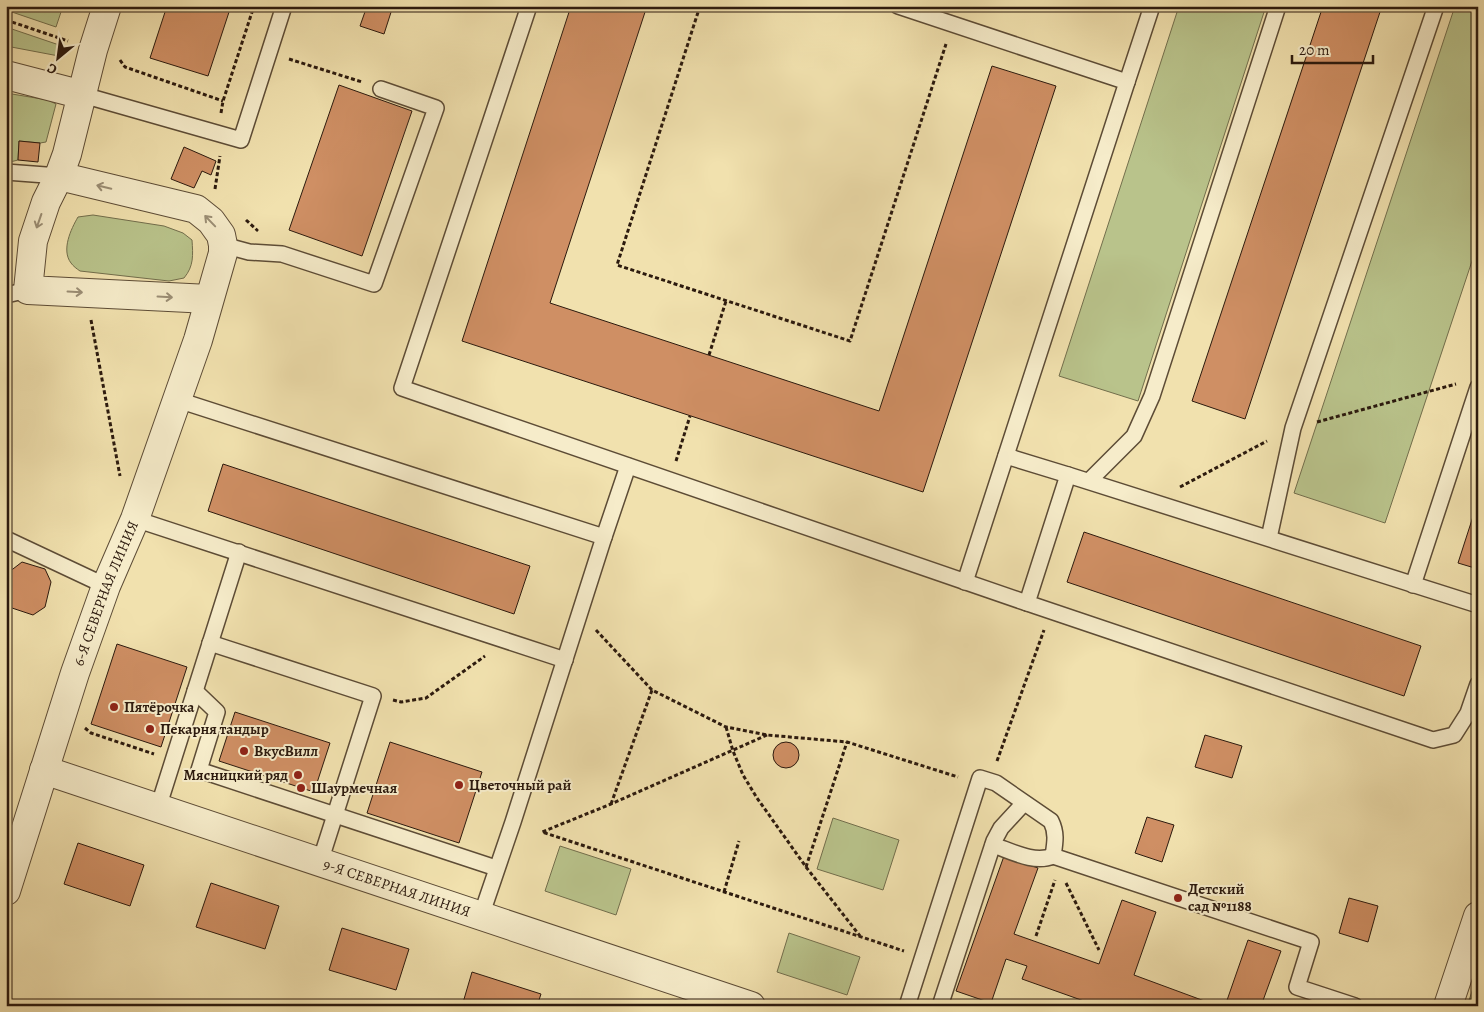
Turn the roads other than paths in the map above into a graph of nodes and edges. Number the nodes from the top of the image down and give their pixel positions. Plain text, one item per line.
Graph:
1 (107, 6) edge
2 (284, 6) edge
3 (529, 6) edge
4 (898, 6) edge
5 (1152, 6) edge
6 (1278, 6) edge
7 (1436, 6) edge
8 (6, 75) edge
9 (1126, 82) junction
10 (381, 88) road end
11 (83, 95) junction
12 (6, 172) edge
13 (59, 176) junction
14 (223, 245) junction
15 (17, 292) edge
16 (210, 299) junction
17 (1478, 387) edge
18 (178, 400) junction
19 (1006, 456) junction
20 (628, 466) junction
21 (1068, 475) junction
22 (1089, 481) junction
23 (135, 519) junction
24 (604, 537) junction
25 (1268, 538) junction
26 (6, 539) edge
27 (239, 552) junction
28 (965, 582) junction
29 (1413, 585) junction
30 (106, 586) junction
31 (1027, 603) junction
32 (1478, 605) edge
33 (210, 643) junction
34 (565, 660) junction
35 (1478, 684) edge
36 (195, 691) junction
37 (44, 770) junction
38 (1024, 803) junction
39 (158, 808) junction
40 (335, 814) junction
41 (993, 845) junction
42 (320, 862) junction
43 (1056, 862) junction
44 (496, 868) junction
45 (6, 891) edge
46 (481, 916) junction
47 (1478, 916) edge
48 (751, 1006) edge
49 (907, 1006) edge
50 (940, 1006) edge
51 (1355, 1006) edge
52 (1448, 1006) edge

1 - 11 street
2 - 11 lane
3 - 20 lane
4 - 9 lane
5 - 9 lane
6 - 22 lane
7 - 25 lane
8 - 11 street
9 - 19 lane
10 - 14 lane
11 - 13 street
12 - 13 lane
14 -> 13 street
13 -> 15 street
14 - 16 street, 6-Я СЕВЕРНАЯ ЛИНИЯ
15 -> 16 street
16 - 18 street, 6-Я СЕВЕРНАЯ ЛИНИЯ
17 - 29 lane
18 - 23 street, 6-Я СЕВЕРНАЯ ЛИНИЯ
18 - 24 lane
19 - 21 lane
19 - 28 lane
20 - 24 lane
20 - 28 lane
21 - 22 lane
21 - 31 lane
22 - 25 lane
23 - 27 lane
23 - 30 street, 6-Я СЕВЕРНАЯ ЛИНИЯ
24 - 34 lane
25 - 29 lane
26 - 30 lane
27 - 33 lane
27 - 34 lane
28 - 31 lane
29 - 32 lane
30 - 37 street, 6-Я СЕВЕРНАЯ ЛИНИЯ
31 - 35 lane
33 - 36 lane
33 - 40 lane
34 - 44 lane
36 - 39 lane
36 - 40 lane
37 - 39 street, 9-Я СЕВЕРНАЯ ЛИНИЯ
37 - 45 street, 6-Я СЕВЕРНАЯ ЛИНИЯ
38 - 41 lane
38 - 43 lane
38 - 49 lane
39 - 42 street, 9-Я СЕВЕРНАЯ ЛИНИЯ
40 - 42 lane
40 - 44 lane
41 - 43 lane
41 - 50 lane
42 - 46 street, 9-Я СЕВЕРНАЯ ЛИНИЯ
43 - 51 lane
44 - 46 lane
46 - 48 street, 9-Я СЕВЕРНАЯ ЛИНИЯ
47 - 52 street

